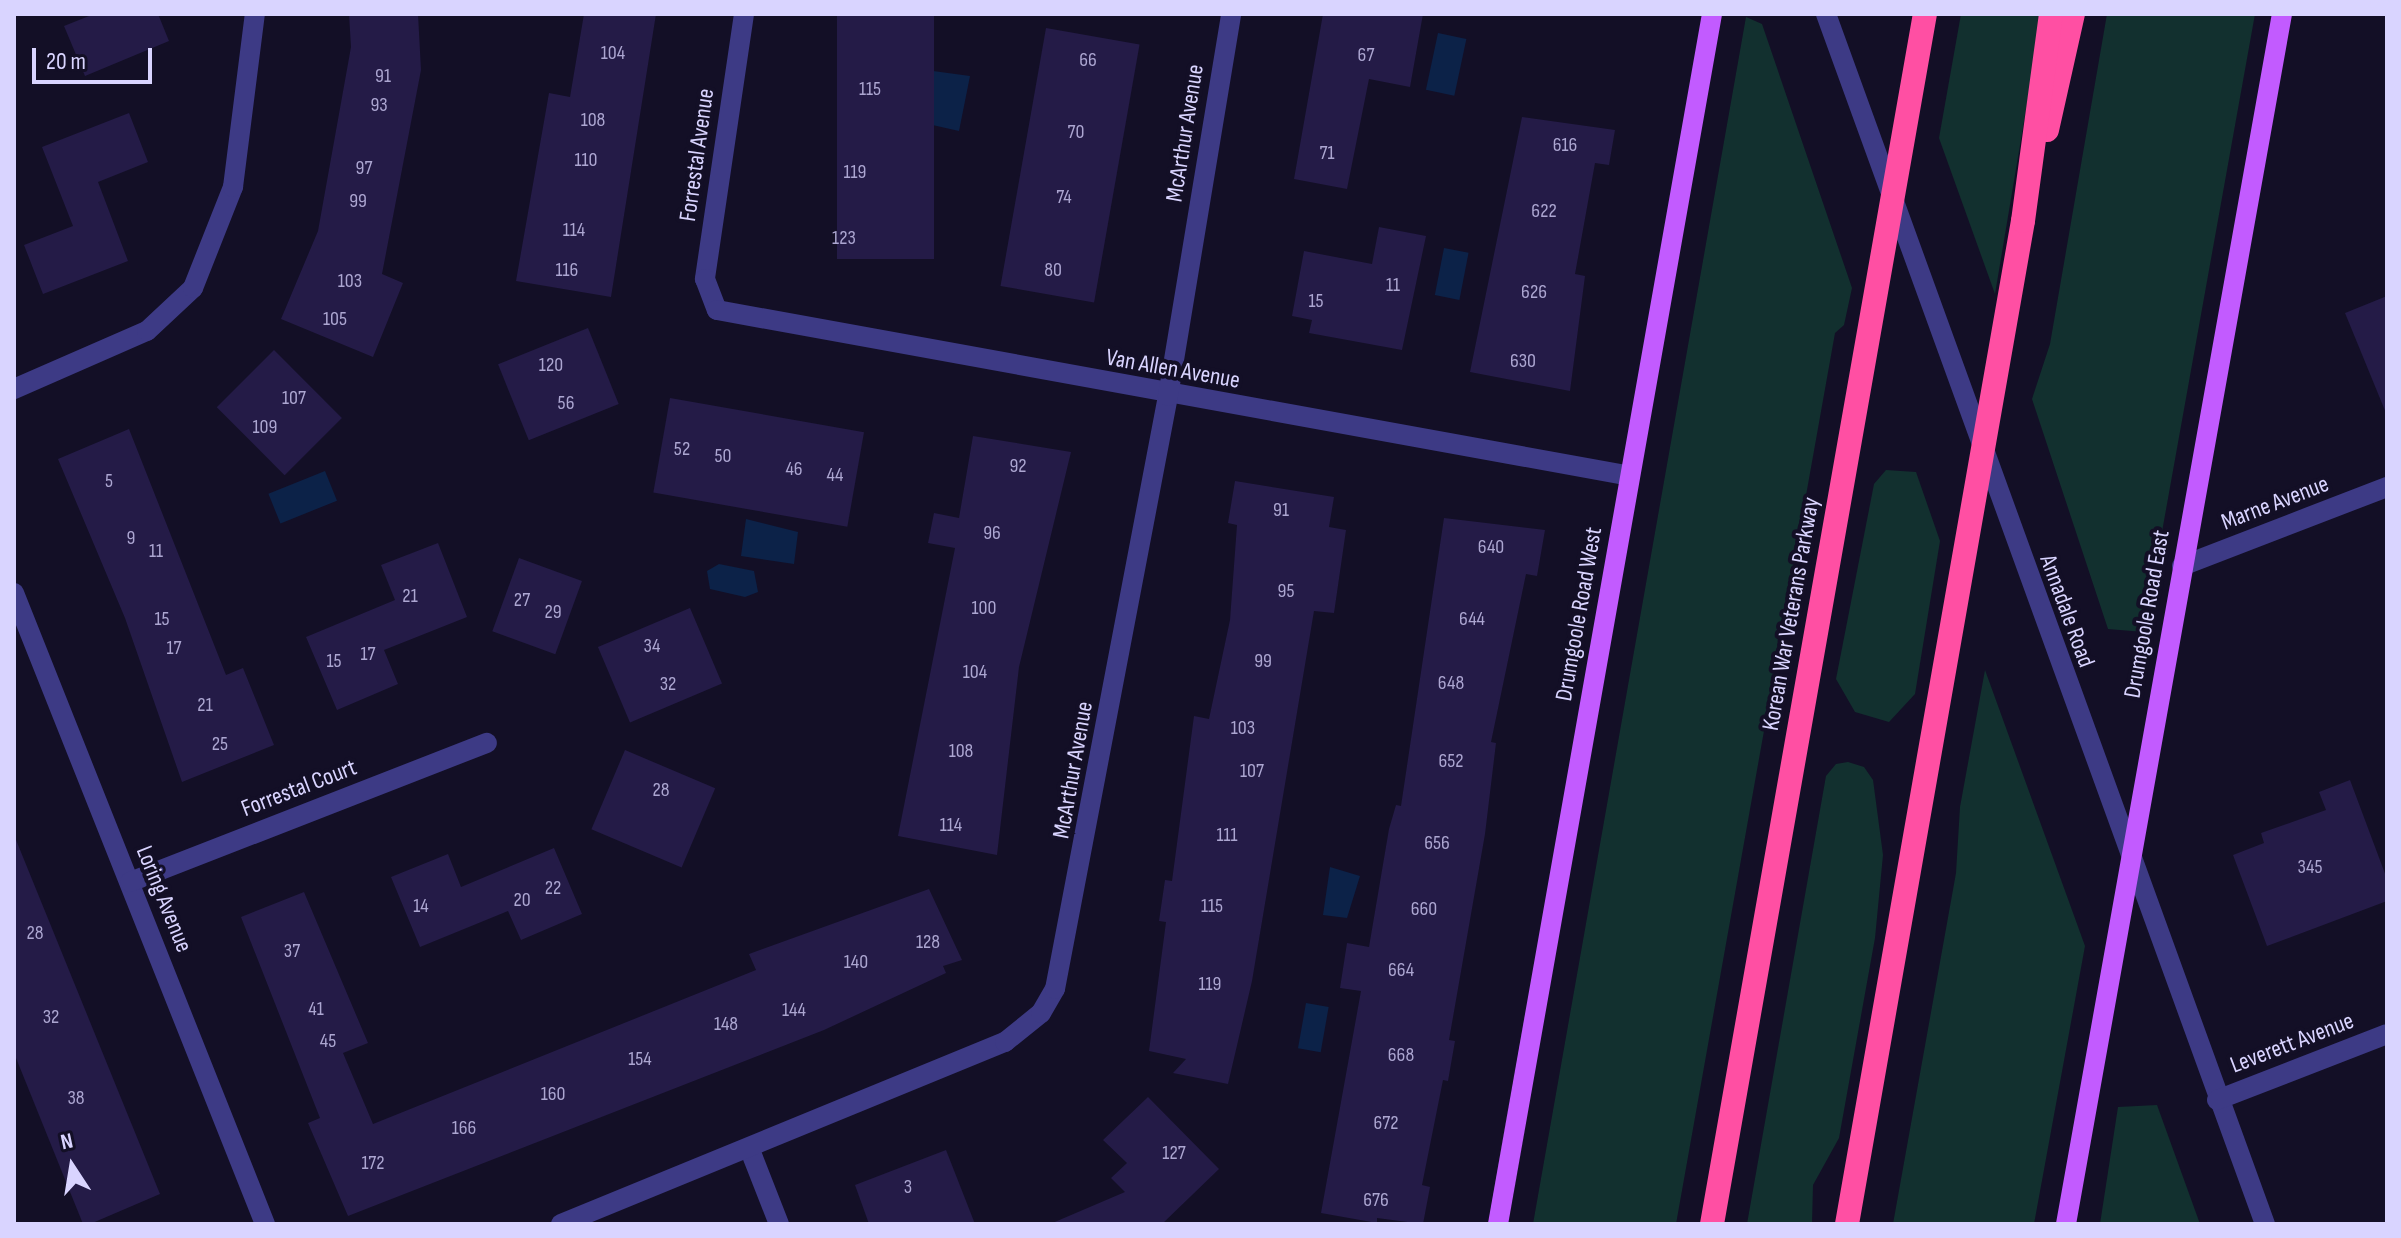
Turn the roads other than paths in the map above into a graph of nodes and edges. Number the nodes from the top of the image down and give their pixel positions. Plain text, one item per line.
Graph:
1 (255, 14) edge
2 (744, 14) edge
3 (1231, 14) edge
4 (1712, 14) edge
5 (1826, 14) edge
6 (1925, 14) edge
7 (2051, 14) edge
8 (2073, 14) edge
9 (2282, 14) edge
10 (2023, 221) junction
11 (710, 304) joint
12 (14, 389) edge
13 (1168, 396) junction
14 (1630, 476) junction
15 (2387, 487) edge
16 (2182, 566) junction
17 (14, 593) edge
18 (487, 743) dead end
19 (2130, 860) junction
20 (130, 882) junction
21 (2387, 1034) edge
22 (2217, 1100) junction
23 (750, 1150) junction
24 (265, 1224) edge
25 (561, 1224) edge
26 (779, 1224) edge
27 (1498, 1224) edge
28 (1712, 1224) edge
29 (1847, 1224) edge
30 (2066, 1224) edge
31 (2265, 1224) edge

1 - 12 street
2 - 11 street, Forrestal Avenue
3 - 13 street, McArthur Avenue
4 - 14 main road, Drumgoole Road West
5 - 19 street, Annadale Road
6 - 28 highway, Korean War Veterans Parkway
7 - 10 highway
8 - 10 highway
9 - 16 main road, Drumgoole Road East
10 - 29 highway
11 - 13 street, Van Allen Avenue
13 - 14 street, Van Allen Avenue
13 - 23 street, McArthur Avenue
14 - 27 main road, Drumgoole Road West
15 - 16 street, Marne Avenue
16 - 19 main road, Drumgoole Road East
17 - 20 street, Loring Avenue
18 - 20 street, Forrestal Court
19 - 22 street, Annadale Road
19 - 30 main road, Drumgoole Road East
20 - 24 street, Loring Avenue
21 - 22 street, Leverett Avenue
22 - 31 street, Annadale Road
23 - 25 street, McArthur Avenue
23 - 26 street

